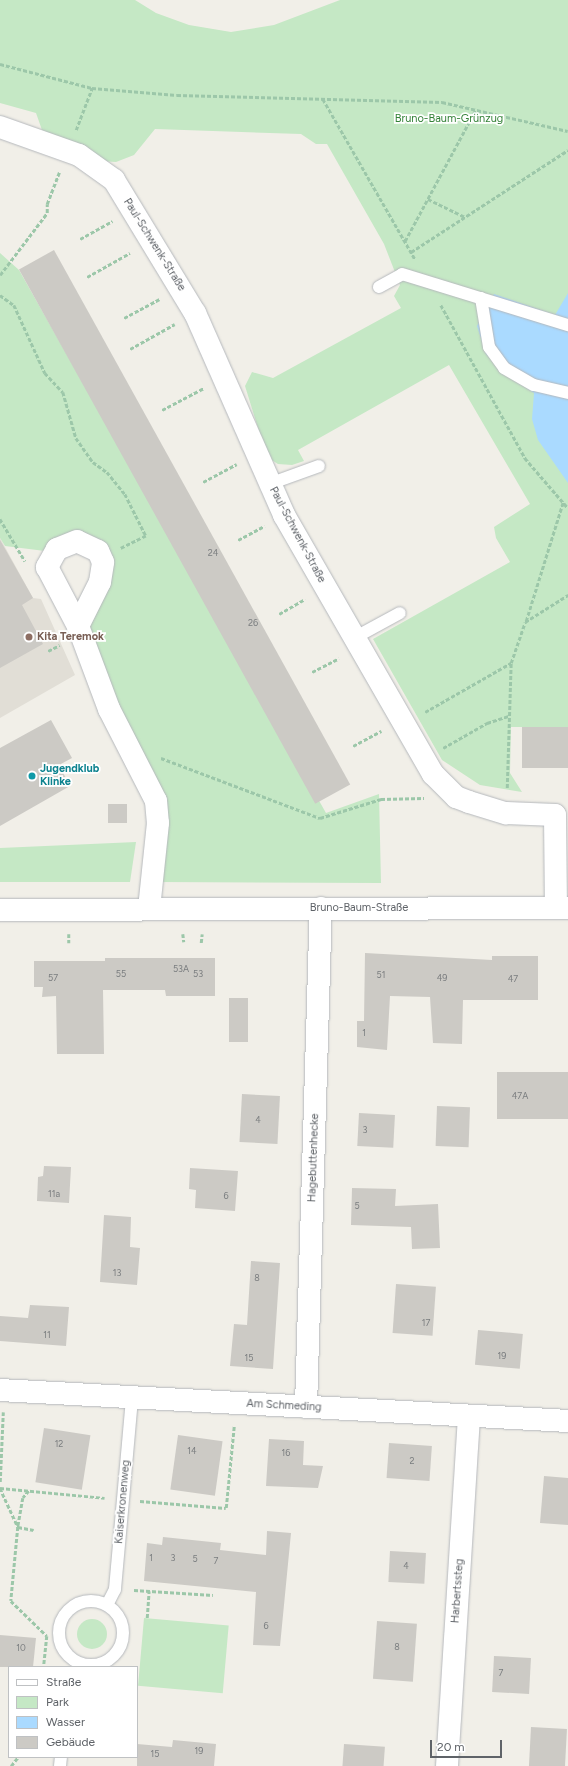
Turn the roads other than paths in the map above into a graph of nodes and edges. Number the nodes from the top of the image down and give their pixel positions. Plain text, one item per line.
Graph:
1 (0, 128) edge
2 (379, 286) dead end
3 (481, 298) junction
4 (568, 325) edge
5 (568, 393) edge
6 (319, 466) dead end
7 (269, 484) junction
8 (400, 613) dead end
9 (72, 634) junction
10 (356, 643) junction
11 (561, 815) edge
12 (321, 908) junction
13 (562, 908) edge
14 (149, 909) junction
15 (0, 910) edge
16 (2, 1390) edge
17 (132, 1397) junction
18 (306, 1407) junction
19 (469, 1417) junction
20 (568, 1421) edge
21 (107, 1605) junction
22 (75, 1664) edge
23 (96, 1666) edge
24 (447, 1766) edge

1 - 7 street, Paul-Schwenk-Straße
2 - 3 lane
3 - 4 lane
3 - 5 lane
6 - 7 lane
7 - 10 street, Paul-Schwenk-Straße
8 - 10 lane
9 - 9 street
9 - 14 street
10 - 11 street, Paul-Schwenk-Straße
11 - 13 street, Paul-Schwenk-Straße
12 - 13 street, Bruno-Baum-Straße
12 - 14 street, Bruno-Baum-Straße
12 - 18 street, Hagebuttenhecke
14 - 15 street, Bruno-Baum-Straße
16 - 17 street, Am Schmeding
17 - 18 street, Am Schmeding
17 - 21 lane, Kaiserkronenweg
18 - 19 street, Am Schmeding
19 - 20 street, Am Schmeding
19 - 24 street, Harbertssteg
21 - 22 lane
21 - 23 lane
22 - 23 lane

